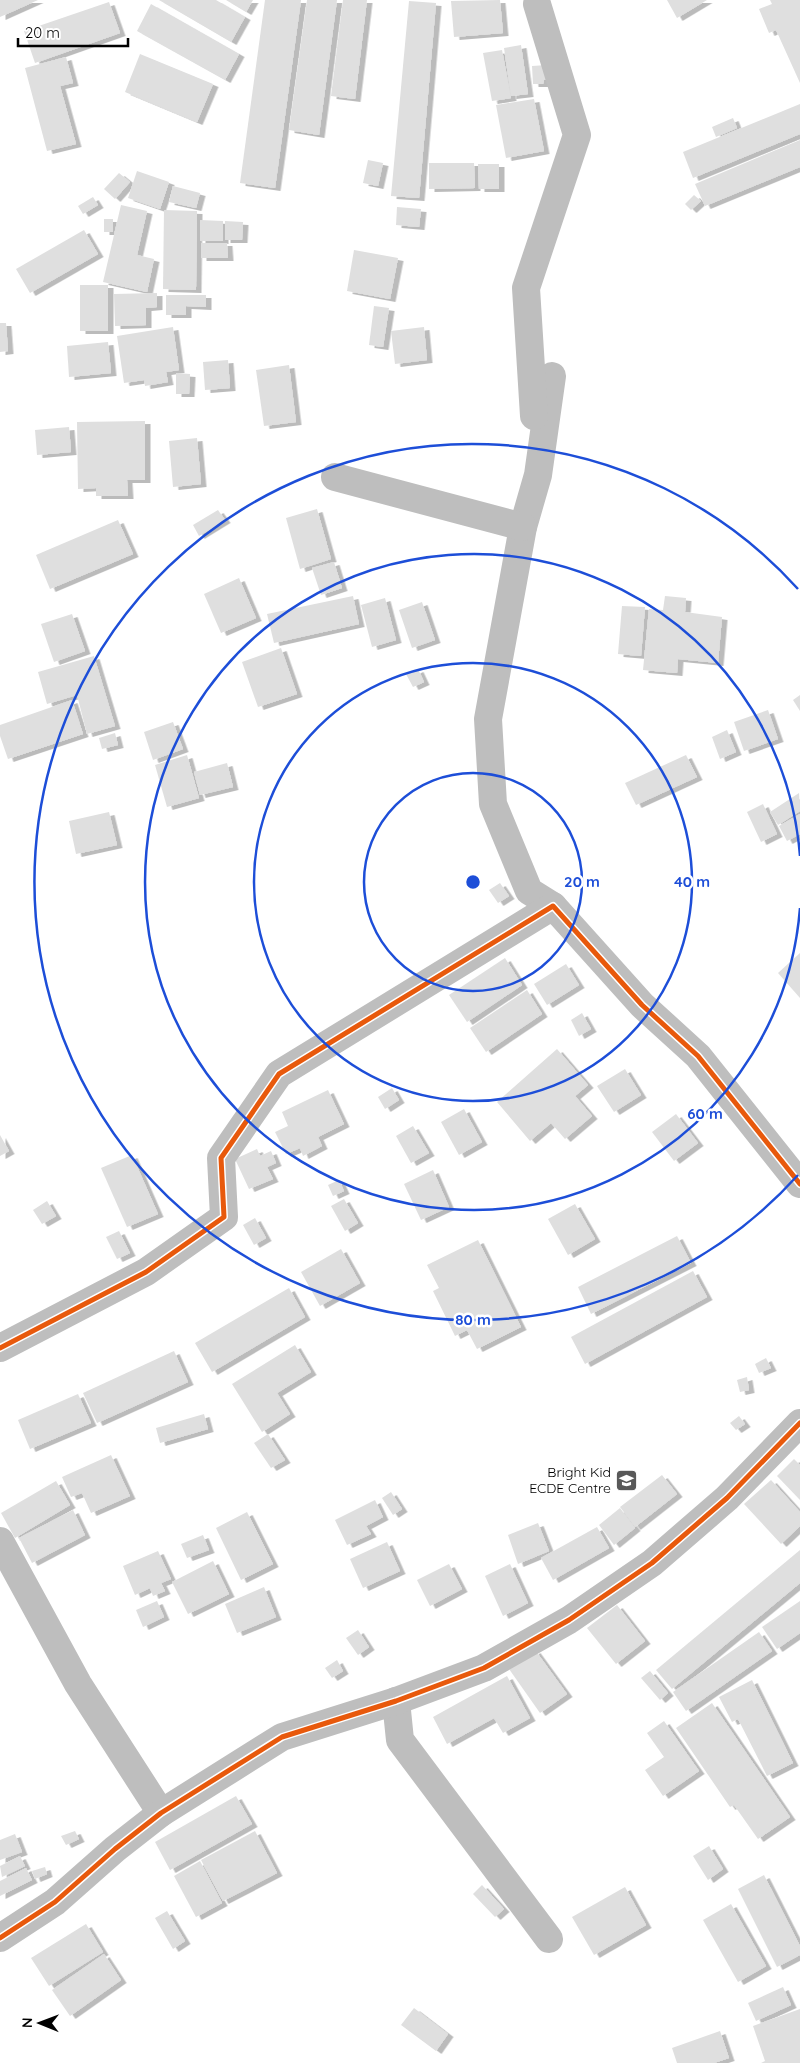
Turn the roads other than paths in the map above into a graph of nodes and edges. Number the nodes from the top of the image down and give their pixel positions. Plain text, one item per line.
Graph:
1 (537, 4) dead end
2 (552, 376) dead end
3 (538, 475) junction
4 (335, 477) dead end
5 (523, 527) junction
6 (553, 906) junction
7 (800, 1184) edge
8 (0, 1348) edge
9 (800, 1423) edge
10 (0, 1541) edge
11 (396, 1701) junction
12 (161, 1813) junction
13 (0, 1938) edge
14 (549, 1939) dead end

1 - 3 street
2 - 3 street
3 - 5 street
4 - 5 street
5 - 6 street
6 - 7 street
6 - 8 street
9 - 11 street
10 - 12 street
11 - 12 street
11 - 14 street
12 - 13 street

